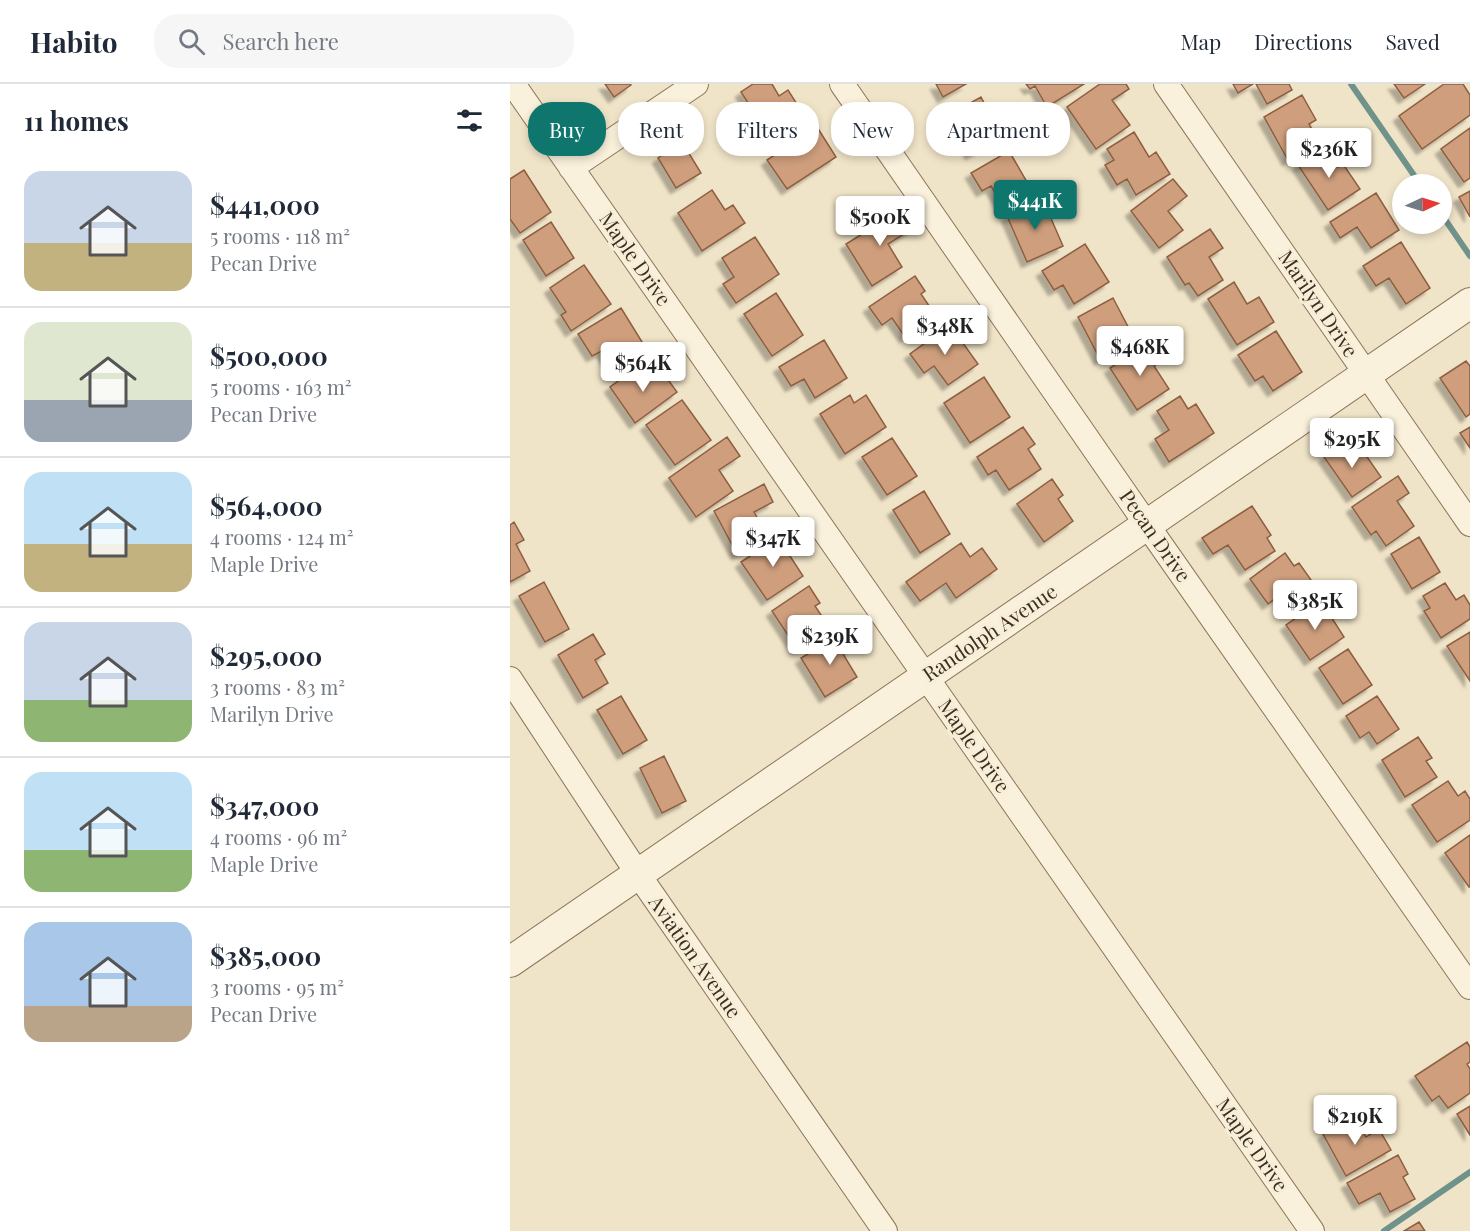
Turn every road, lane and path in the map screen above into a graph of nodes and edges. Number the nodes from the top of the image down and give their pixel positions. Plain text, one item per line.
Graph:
1 (513, 84) edge
2 (696, 84) edge
3 (842, 84) edge
4 (1166, 84) edge
5 (571, 168) junction
6 (1470, 303) edge
7 (1366, 375) junction
8 (1470, 524) edge
9 (1147, 525) junction
10 (926, 676) junction
11 (510, 679) edge
12 (638, 874) junction
13 (510, 962) edge
14 (1470, 987) edge
15 (885, 1231) edge
16 (1312, 1231) edge

1 - 5 street, Maple Drive
2 - 5 street
3 - 9 street, Pecan Drive
4 - 7 street, Marilyn Drive
5 - 10 street, Maple Drive
6 - 7 street, Randolph Avenue
7 - 8 street, Marilyn Drive
7 - 9 street, Randolph Avenue
9 - 10 street, Randolph Avenue
9 - 14 street, Pecan Drive
10 - 12 street, Randolph Avenue
10 - 16 street, Maple Drive
11 - 12 street, Aviation Avenue
12 - 13 street, Randolph Avenue
12 - 15 street, Aviation Avenue

